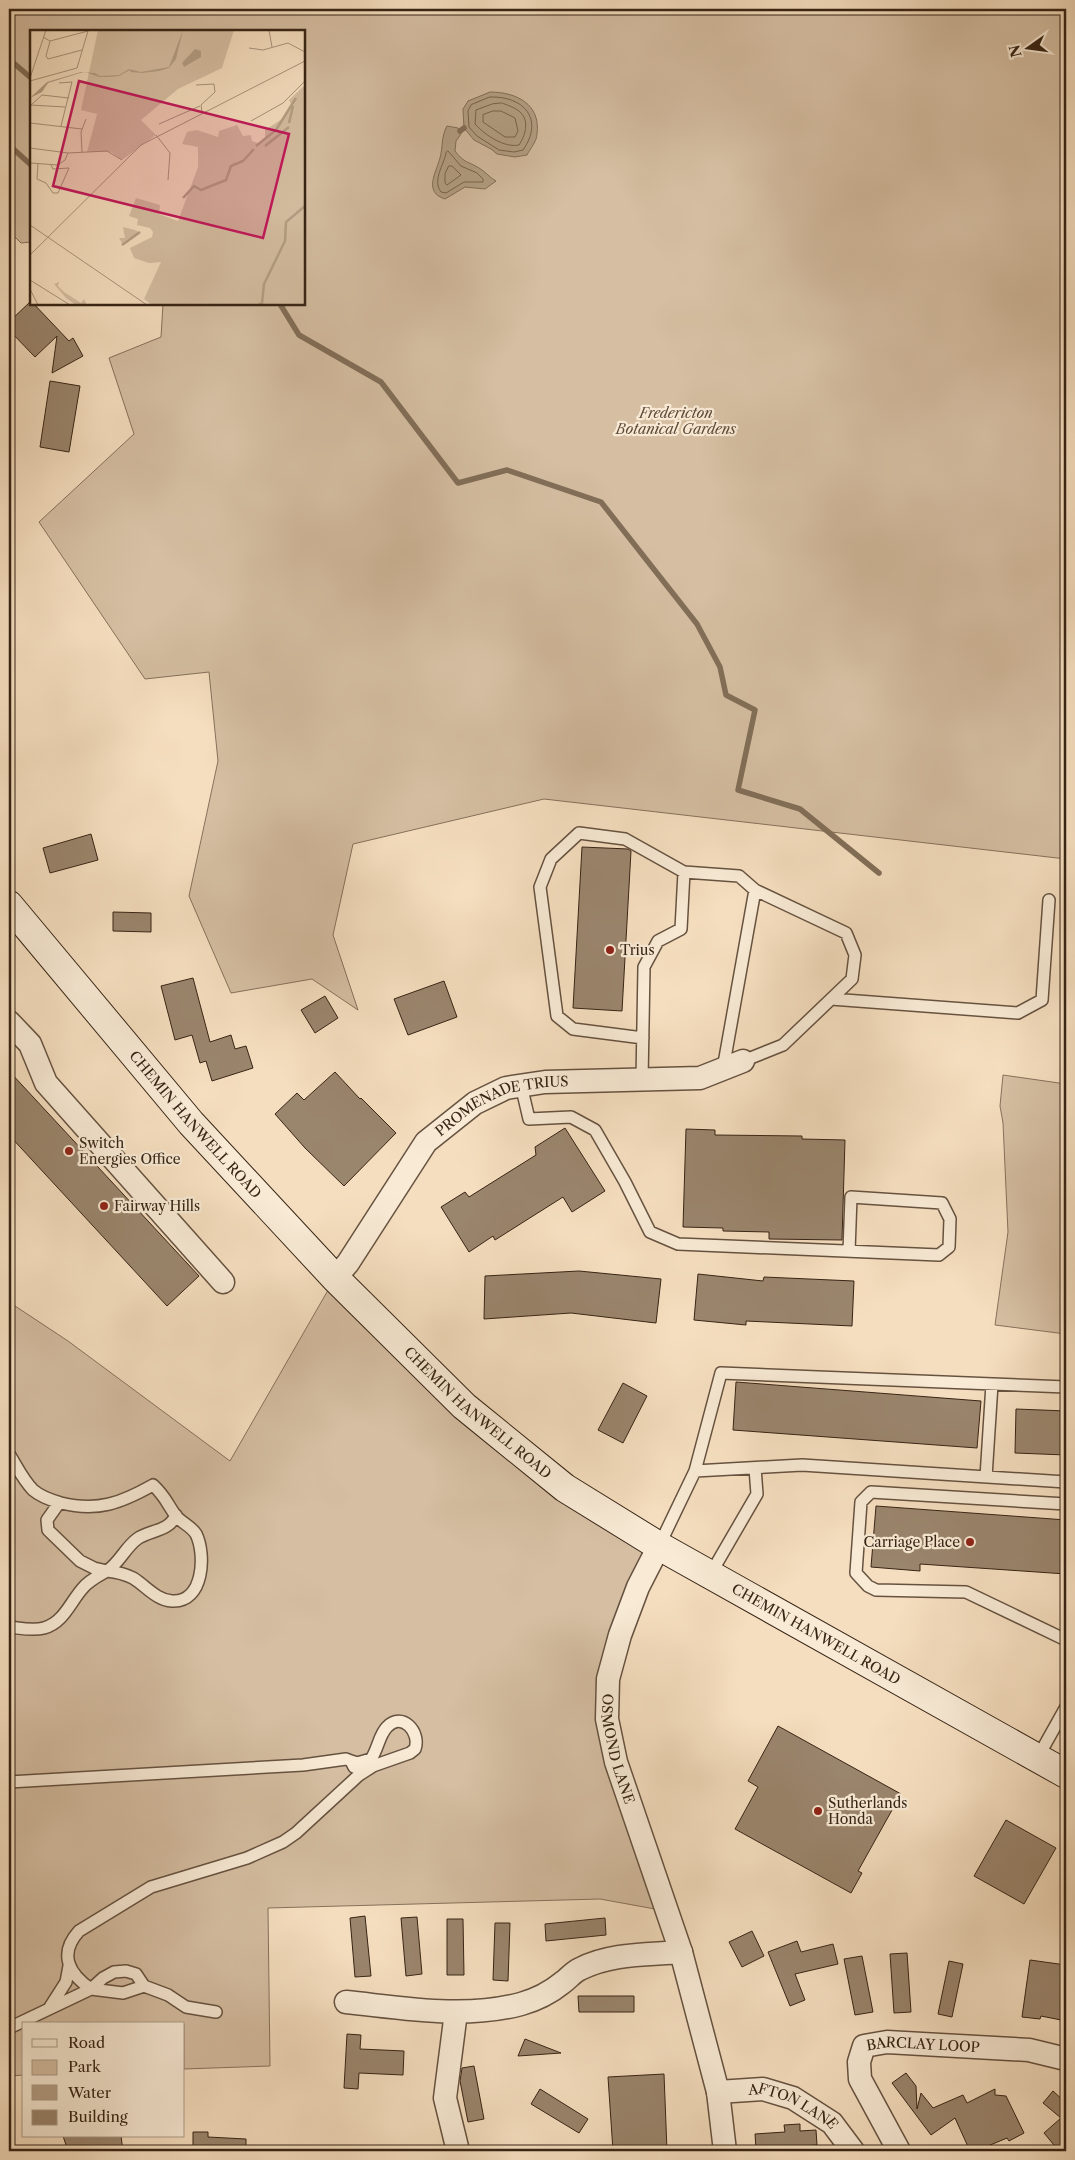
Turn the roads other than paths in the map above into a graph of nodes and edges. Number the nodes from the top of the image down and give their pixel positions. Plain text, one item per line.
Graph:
1 (684, 872) junction
2 (755, 890) junction
3 (1049, 900) dead end
4 (9, 905) edge
5 (831, 999) junction
6 (9, 1022) edge
7 (643, 1038) junction
8 (733, 1065) junction
9 (642, 1080) junction
10 (521, 1086) junction
11 (849, 1251) junction
12 (335, 1278) junction
13 (223, 1282) dead end
14 (992, 1384) junction
15 (1066, 1387) edge
16 (9, 1454) edge
17 (756, 1468) junction
18 (695, 1471) junction
19 (986, 1477) junction
20 (1066, 1482) edge
21 (59, 1503) junction
22 (1066, 1504) edge
23 (176, 1515) junction
24 (659, 1546) junction
25 (80, 1561) junction
26 (107, 1571) junction
27 (710, 1575) junction
28 (82, 1588) junction
29 (9, 1627) edge
30 (1066, 1640) edge
31 (1066, 1707) edge
32 (1038, 1758) junction
33 (350, 1761) junction
34 (1066, 1774) edge
35 (359, 1775) junction
36 (9, 1782) edge
37 (681, 1952) junction
38 (69, 1966) junction
39 (144, 1986) junction
40 (91, 1989) junction
41 (346, 2002) dead end
42 (48, 2010) junction
43 (216, 2012) dead end
44 (456, 2012) junction
45 (9, 2028) edge
46 (1066, 2059) edge
47 (718, 2092) junction
48 (458, 2151) edge
49 (725, 2151) edge
50 (853, 2151) edge
51 (899, 2151) edge

1 - 2 lane
1 - 7 lane
1 - 7 lane
2 - 5 lane
2 - 8 lane
3 - 5 lane
4 - 12 main road, CHEMIN HANWELL ROAD
5 - 8 lane
6 - 13 street
7 - 9 lane
8 - 9 street, PROMENADE TRIUS
9 - 10 street, PROMENADE TRIUS
10 - 11 lane
10 - 12 street, PROMENADE TRIUS
11 - 11 lane
12 - 24 main road, CHEMIN HANWELL ROAD
14 - 15 lane
14 - 18 lane
14 - 19 lane
16 - 21 lane
17 - 18 lane
17 - 19 lane
17 - 27 lane
18 - 24 lane
19 - 20 lane
21 - 23 lane
21 - 25 lane
22 - 30 lane
23 - 26 lane
23 - 26 lane
24 - 27 main road, CHEMIN HANWELL ROAD
24 - 37 street, OSMOND LANE
25 - 26 lane
25 - 28 lane
26 - 28 lane
27 - 32 main road, CHEMIN HANWELL ROAD
28 - 29 lane
31 - 32 lane
32 - 34 main road, CHEMIN HANWELL ROAD
33 - 35 lane
33 - 35 lane
33 - 36 lane
35 - 38 lane
37 - 44 street
37 - 47 street, OSMOND LANE
38 - 40 lane
38 - 42 lane
39 - 40 lane
39 - 40 lane
39 - 43 lane
40 - 42 lane
41 - 44 street
42 - 45 lane
44 - 48 street
46 - 51 street, BARCLAY LOOP
47 - 49 street, OSMOND LANE
47 - 50 street, AFTON LANE

